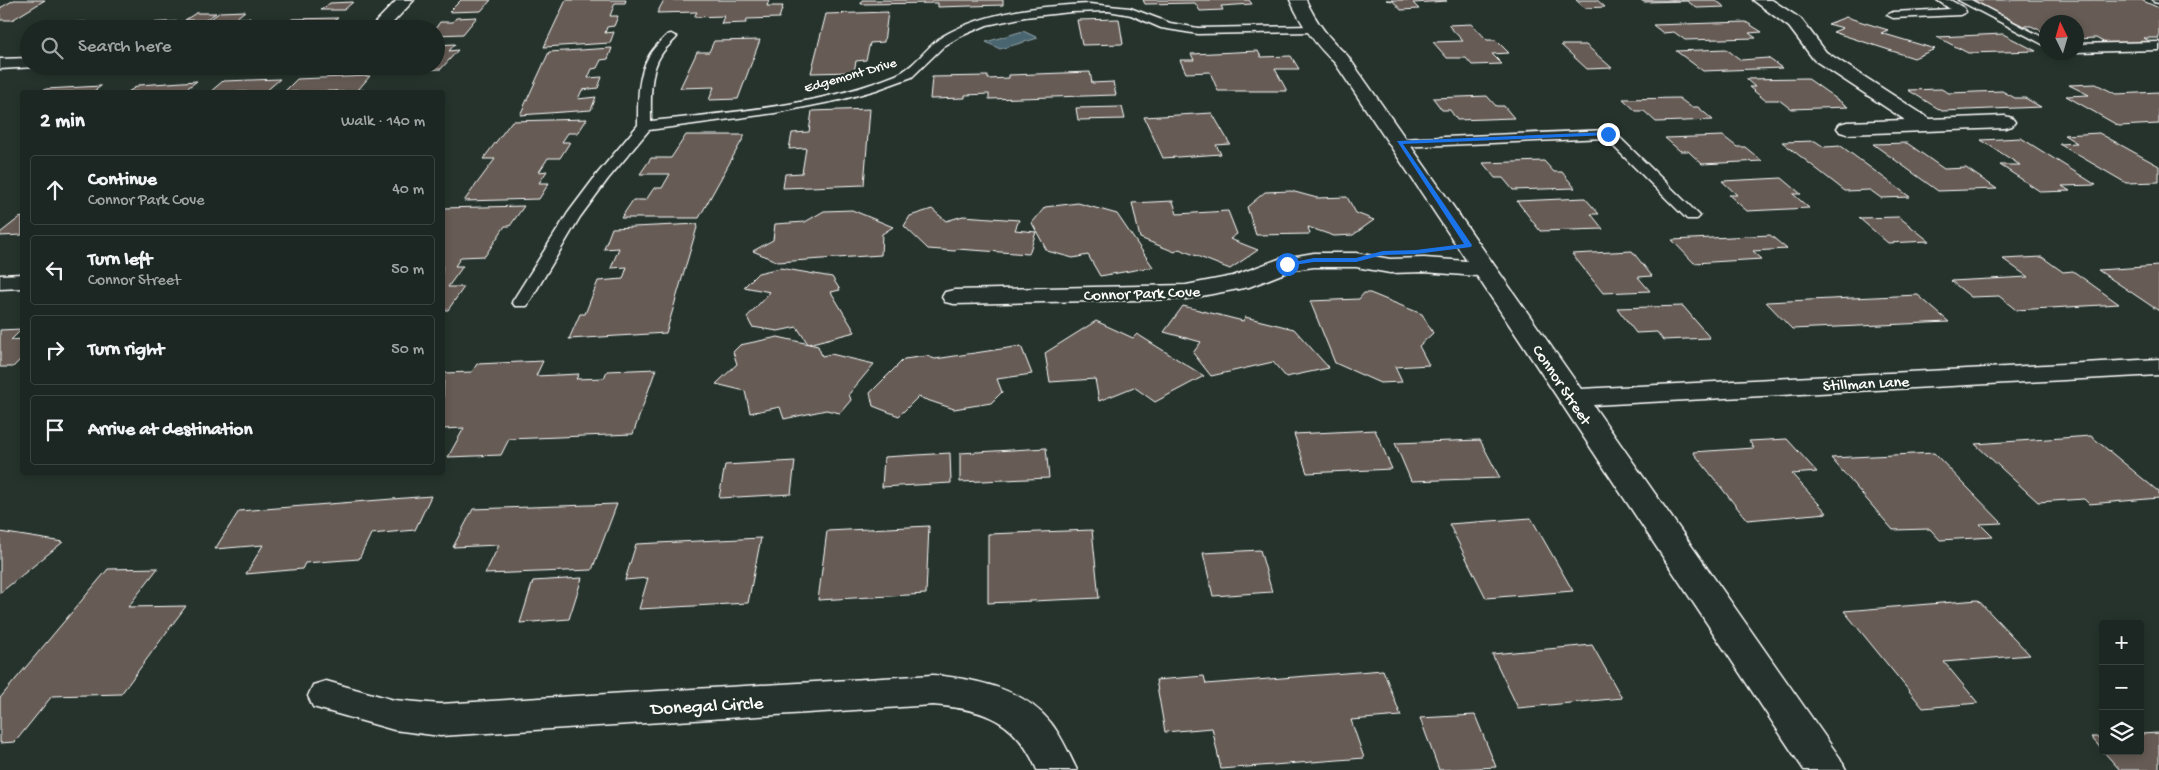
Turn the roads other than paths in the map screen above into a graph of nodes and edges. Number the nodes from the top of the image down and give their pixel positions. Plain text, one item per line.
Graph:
1 (406, 0) edge
2 (1298, 0) edge
3 (1760, 0) edge
4 (1942, 0) edge
5 (1964, 0) edge
6 (1894, 15) dead end
7 (386, 20) edge
8 (1314, 29) junction
9 (671, 37) dead end
10 (2039, 39) edge
11 (2159, 46) edge
12 (2084, 48) edge
13 (20, 63) edge
14 (0, 64) edge
15 (2005, 122) dead end
16 (1926, 125) junction
17 (645, 126) junction
18 (1847, 128) dead end
19 (1399, 143) junction
20 (1692, 216) dead end
21 (1468, 245) junction
22 (1356, 260) junction
23 (1483, 269) junction
24 (20, 281) edge
25 (0, 282) edge
26 (954, 297) dead end
27 (521, 302) dead end
28 (2159, 367) edge
29 (1572, 398) junction
30 (326, 696) dead end
31 (1057, 770) edge
32 (1826, 770) edge

1 - 7 street
2 - 8 street, Connor Street
3 - 16 street
4 - 6 lane
5 - 10 lane
8 - 17 lane, Edgemont Drive
8 - 19 street, Connor Street
9 - 17 lane
11 - 12 lane
13 - 14 street
15 - 16 street
16 - 18 street
17 - 27 lane
19 - 20 lane
19 - 21 street, Connor Street
21 - 22 street, Connor Park Cove
21 - 23 street, Connor Street
22 - 23 street, Connor Park Cove
22 - 26 street, Connor Park Cove
23 - 29 street, Connor Street
24 - 25 street
28 - 29 street, Stillman Lane
29 - 32 street, Connor Street
30 - 31 street, Donegal Circle

